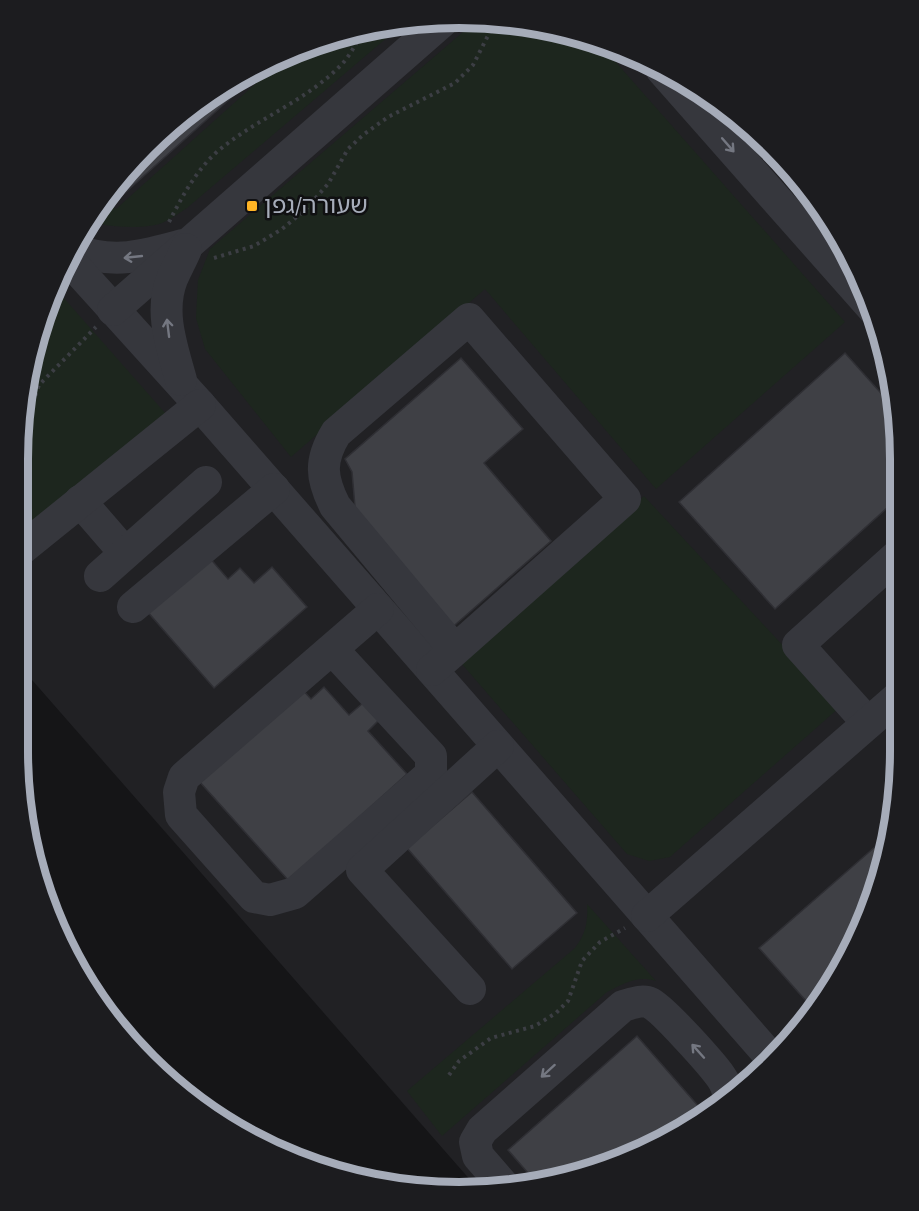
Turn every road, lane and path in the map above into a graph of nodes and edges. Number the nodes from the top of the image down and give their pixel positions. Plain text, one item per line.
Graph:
1 (434, 29) edge
2 (491, 29) edge
3 (357, 41) edge
4 (679, 89) edge
5 (82, 252) edge
6 (172, 256) junction
7 (74, 266) edge
8 (855, 288) edge
9 (113, 310) junction
10 (191, 395) junction
11 (32, 405) edge
12 (206, 482) dead end
13 (274, 489) junction
14 (80, 501) junction
15 (28, 543) edge
16 (125, 553) junction
17 (890, 562) edge
18 (100, 576) dead end
19 (133, 607) dead end
20 (378, 609) junction
21 (332, 649) junction
22 (444, 660) junction
23 (890, 704) edge
24 (868, 723) junction
25 (498, 746) junction
26 (647, 916) junction
27 (470, 989) dead end
28 (767, 1053) edge
29 (449, 1075) dead end
30 (728, 1089) edge
31 (499, 1181) edge

1 - 6 street
2 - 6 path
3 - 6 path
4 -> 8 street
6 -> 5 street
6 - 9 street
10 -> 6 street
7 - 9 street
9 - 10 street
9 - 11 path
10 - 13 street
10 - 14 street
12 - 16 street
13 - 19 street
13 - 20 street
14 - 15 street
14 - 16 street
16 - 18 street
17 - 24 street
20 - 21 street
20 - 22 street
21 - 21 street
22 - 22 street
22 - 25 street
23 - 24 street
24 - 26 street
25 - 26 street
25 - 27 street
26 - 28 street
26 - 29 path
30 -> 31 street

